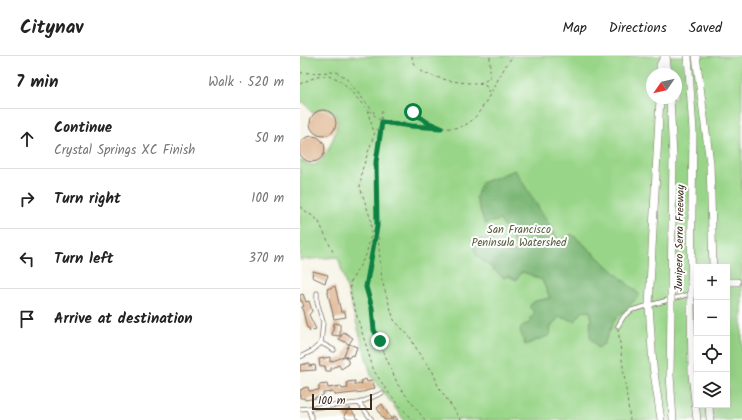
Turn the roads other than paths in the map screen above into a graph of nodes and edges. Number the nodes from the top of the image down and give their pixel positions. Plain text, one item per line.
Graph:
1 (666, 56) edge
2 (688, 56) edge
3 (696, 56) edge
4 (660, 68) edge
5 (667, 68) edge
6 (660, 104) edge
7 (670, 104) edge
8 (714, 264) edge
9 (740, 281) edge
10 (730, 283) edge
11 (317, 293) dead end
12 (694, 293) edge
13 (649, 305) junction
14 (618, 326) road end
15 (321, 343) junction
16 (334, 350) dead end
17 (300, 357) edge
18 (382, 393) dead end
19 (359, 403) junction
20 (308, 408) junction
21 (709, 408) edge
22 (300, 409) edge
23 (312, 420) edge
24 (372, 420) edge
25 (661, 420) edge
26 (673, 420) edge
27 (697, 420) edge
28 (710, 420) edge

1 - 4 highway
1 - 5 highway
2 - 27 highway, Junipero Serra Freeway, bridge
3 - 8 highway
6 - 13 highway
7 - 26 highway, Junipero Serra Freeway, bridge
9 - 10 highway
11 - 15 street
12 - 13 street
13 - 14 street
13 - 25 highway
15 - 16 street
15 - 17 street
18 - 19 street
19 - 20 street
19 - 24 street
20 - 22 street
20 - 23 street
21 - 28 highway

